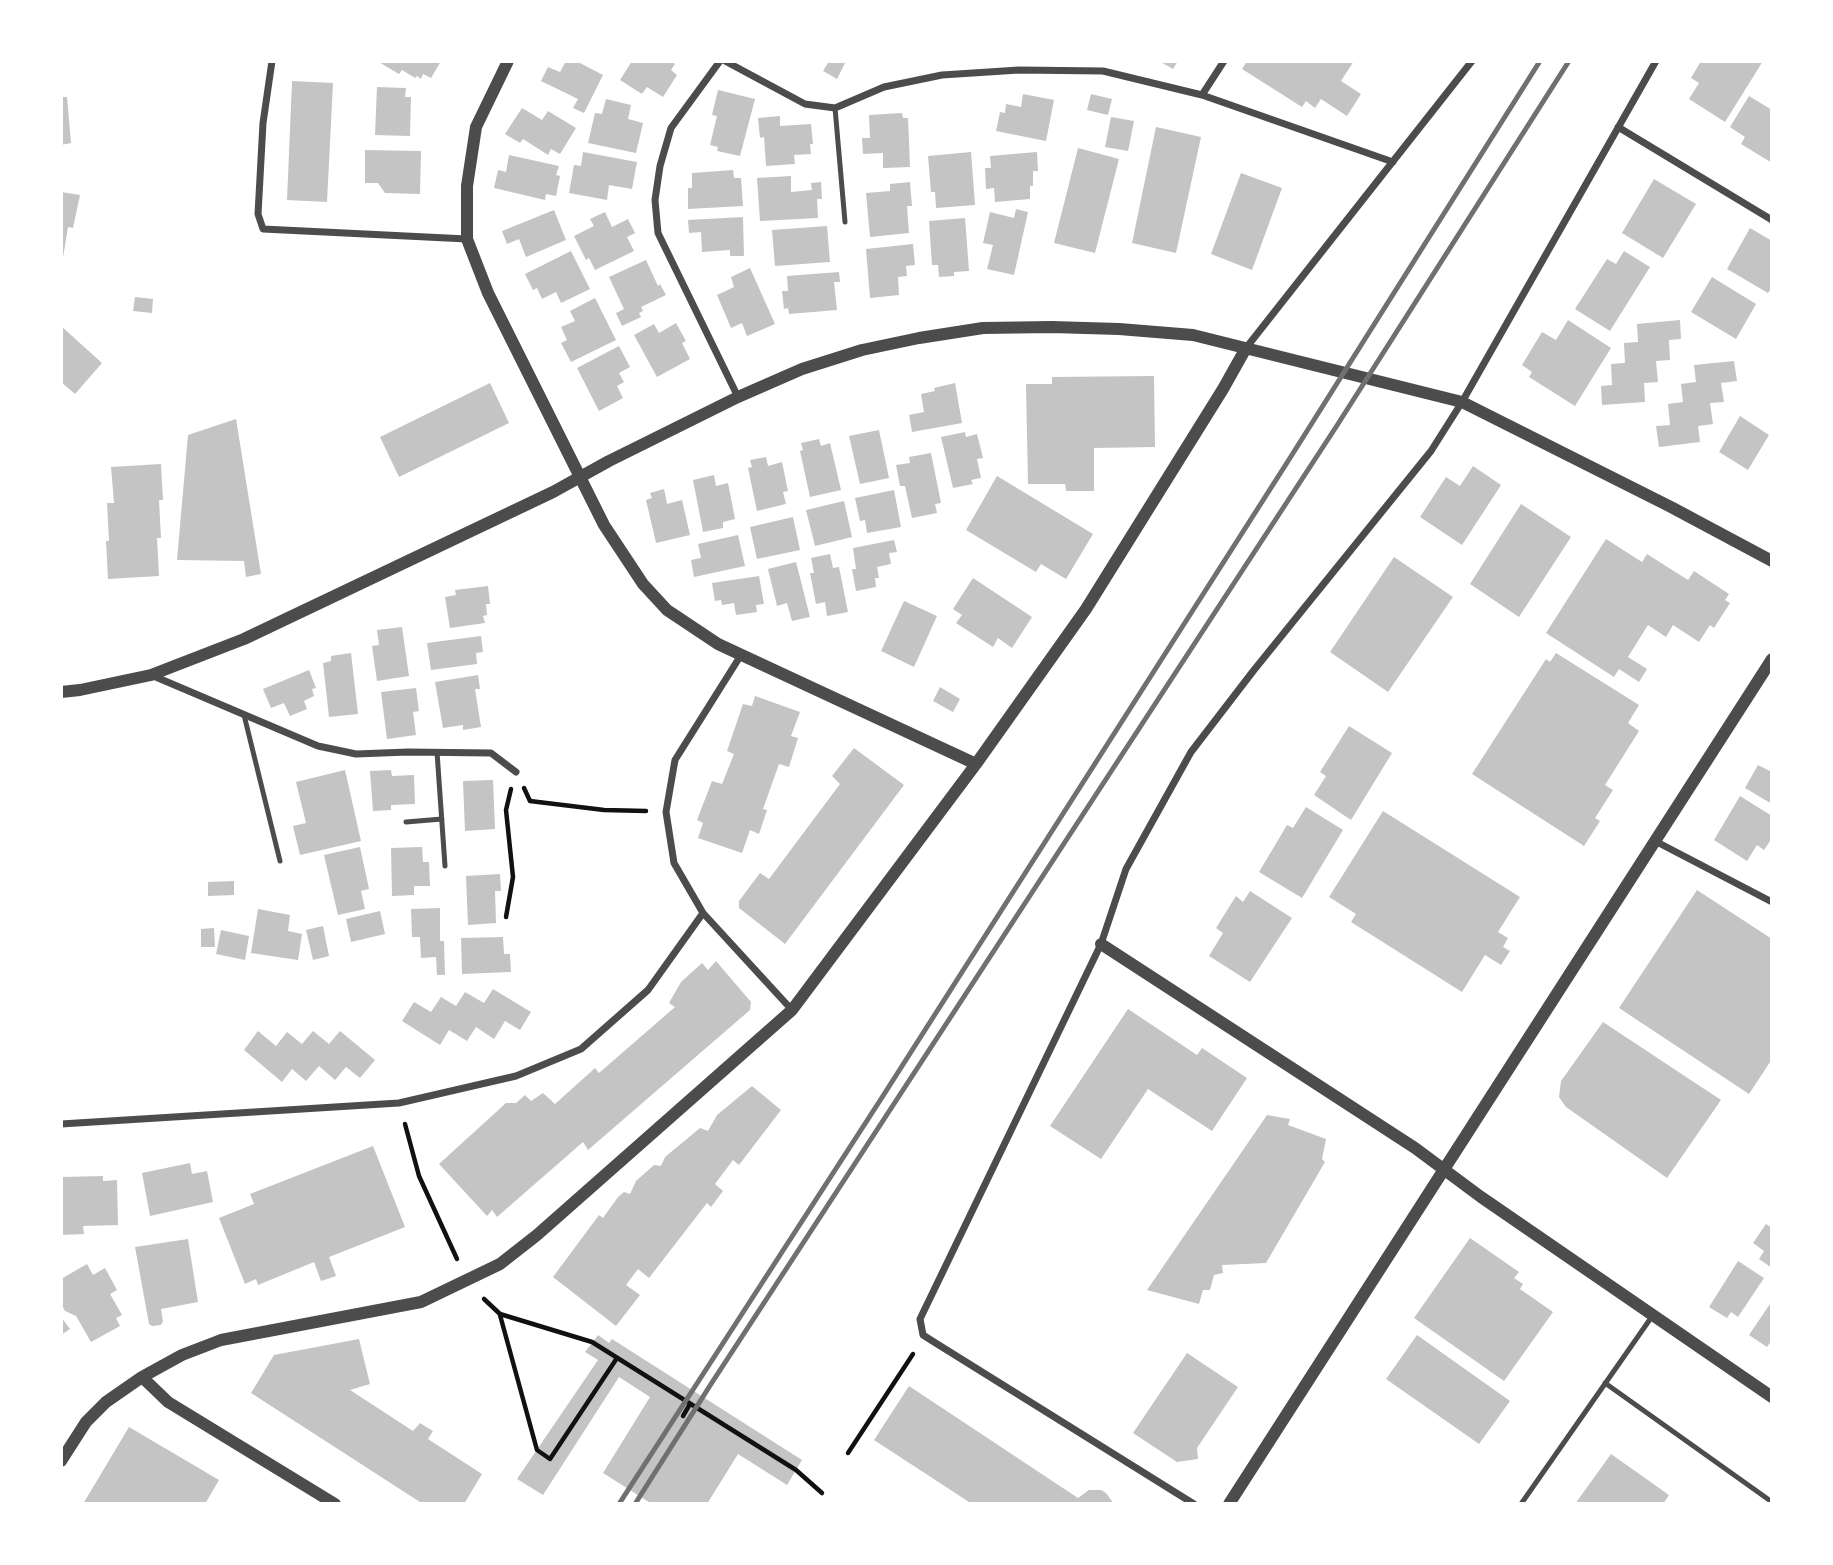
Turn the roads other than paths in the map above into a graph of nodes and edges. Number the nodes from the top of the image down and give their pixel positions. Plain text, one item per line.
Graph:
1 (272, 61) edge
2 (508, 61) edge
3 (720, 61) edge
4 (725, 61) edge
5 (1022, 61) edge
6 (1224, 61) edge
7 (1472, 61) edge
8 (1656, 61) edge
9 (1019, 70) junction
10 (1202, 95) junction
11 (835, 108) junction
12 (1618, 127) junction
13 (1393, 162) junction
14 (1772, 220) edge
15 (845, 222) dead end
16 (467, 239) junction
17 (1246, 348) junction
18 (738, 397) junction
19 (1462, 402) junction
20 (580, 477) junction
21 (1772, 561) edge
22 (741, 655) junction
23 (1772, 659) edge
24 (151, 675) junction
25 (61, 692) edge
26 (244, 715) junction
27 (437, 752) junction
28 (975, 764) junction
29 (516, 772) road end
30 (442, 819) junction
31 (406, 822) dead end
32 (1655, 841) junction
33 (280, 861) dead end
34 (445, 866) dead end
35 (1772, 902) edge
36 (703, 913) junction
37 (1101, 944) junction
38 (793, 1010) junction
39 (61, 1124) edge
40 (1444, 1170) junction
41 (1653, 1315) junction
42 (142, 1377) junction
43 (1605, 1383) junction
44 (1772, 1397) edge
45 (61, 1461) edge
46 (1772, 1502) edge
47 (335, 1504) edge
48 (1194, 1504) edge
49 (1230, 1504) edge
50 (1521, 1504) edge

1 - 16 street
2 - 16 street
3 - 18 street
4 - 11 street
5 - 9 street
6 - 10 street
7 - 13 street
8 - 12 street
9 - 10 street
9 - 11 street
10 - 13 street
11 - 15 lane
12 - 14 street
12 - 19 street
13 - 17 street
16 - 20 street
17 - 18 street
17 - 19 street
17 - 28 street
18 - 20 street
19 - 21 street
19 - 37 street
20 - 22 street
20 - 24 street
22 - 28 street
22 - 36 street
23 - 32 street
24 - 25 street
24 - 26 street
26 - 27 street
26 - 33 lane
27 - 29 street
27 - 30 lane
28 - 38 street
30 - 31 lane
30 - 34 lane
32 - 35 street
32 - 40 street
36 - 38 street
36 - 39 street
37 - 40 street
37 - 48 street
38 - 42 street
40 - 41 street
40 - 49 street
41 - 43 lane
41 - 44 street
42 - 45 street
42 - 47 street
43 - 46 lane
43 - 50 lane

